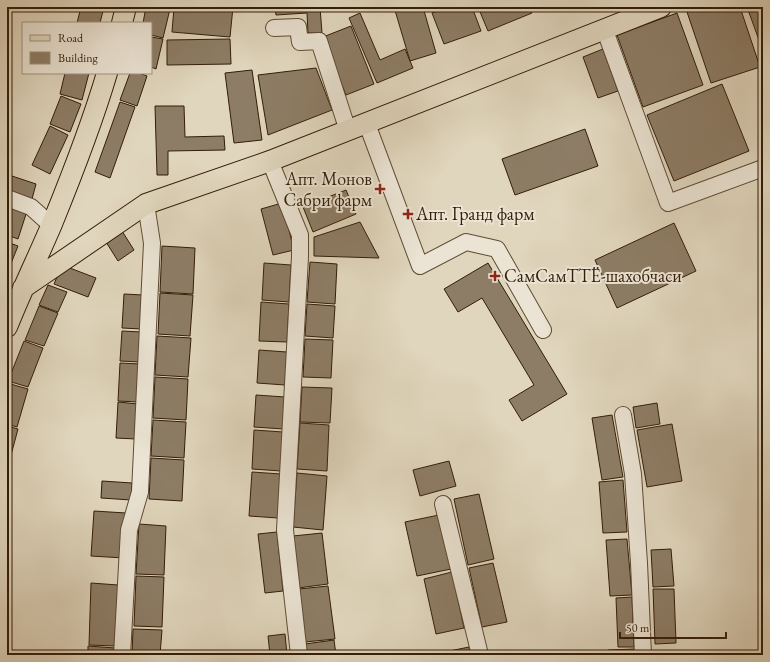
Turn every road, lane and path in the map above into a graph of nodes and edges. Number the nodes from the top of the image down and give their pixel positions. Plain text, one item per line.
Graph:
1 (126, 7) edge
2 (661, 7) edge
3 (122, 22) edge
4 (274, 28) dead end
5 (604, 28) junction
6 (107, 74) edge
7 (367, 124) junction
8 (348, 131) junction
9 (270, 161) junction
10 (763, 168) edge
11 (7, 198) edge
12 (146, 204) junction
13 (51, 225) junction
14 (23, 288) junction
15 (7, 327) edge
16 (543, 330) dead end
17 (623, 415) dead end
18 (443, 504) dead end
19 (122, 655) edge
20 (298, 655) edge
21 (480, 655) edge
22 (643, 655) edge

1 - 3 main road
2 - 5 main road
4 - 8 street
5 - 7 main road
5 - 10 street
6 - 13 main road
7 - 8 main road
7 - 16 street
8 - 9 main road
9 - 12 main road
9 - 20 street
11 - 13 street
12 - 14 main road
12 - 19 street
13 - 14 main road
14 - 15 main road
17 - 22 street
18 - 21 street

